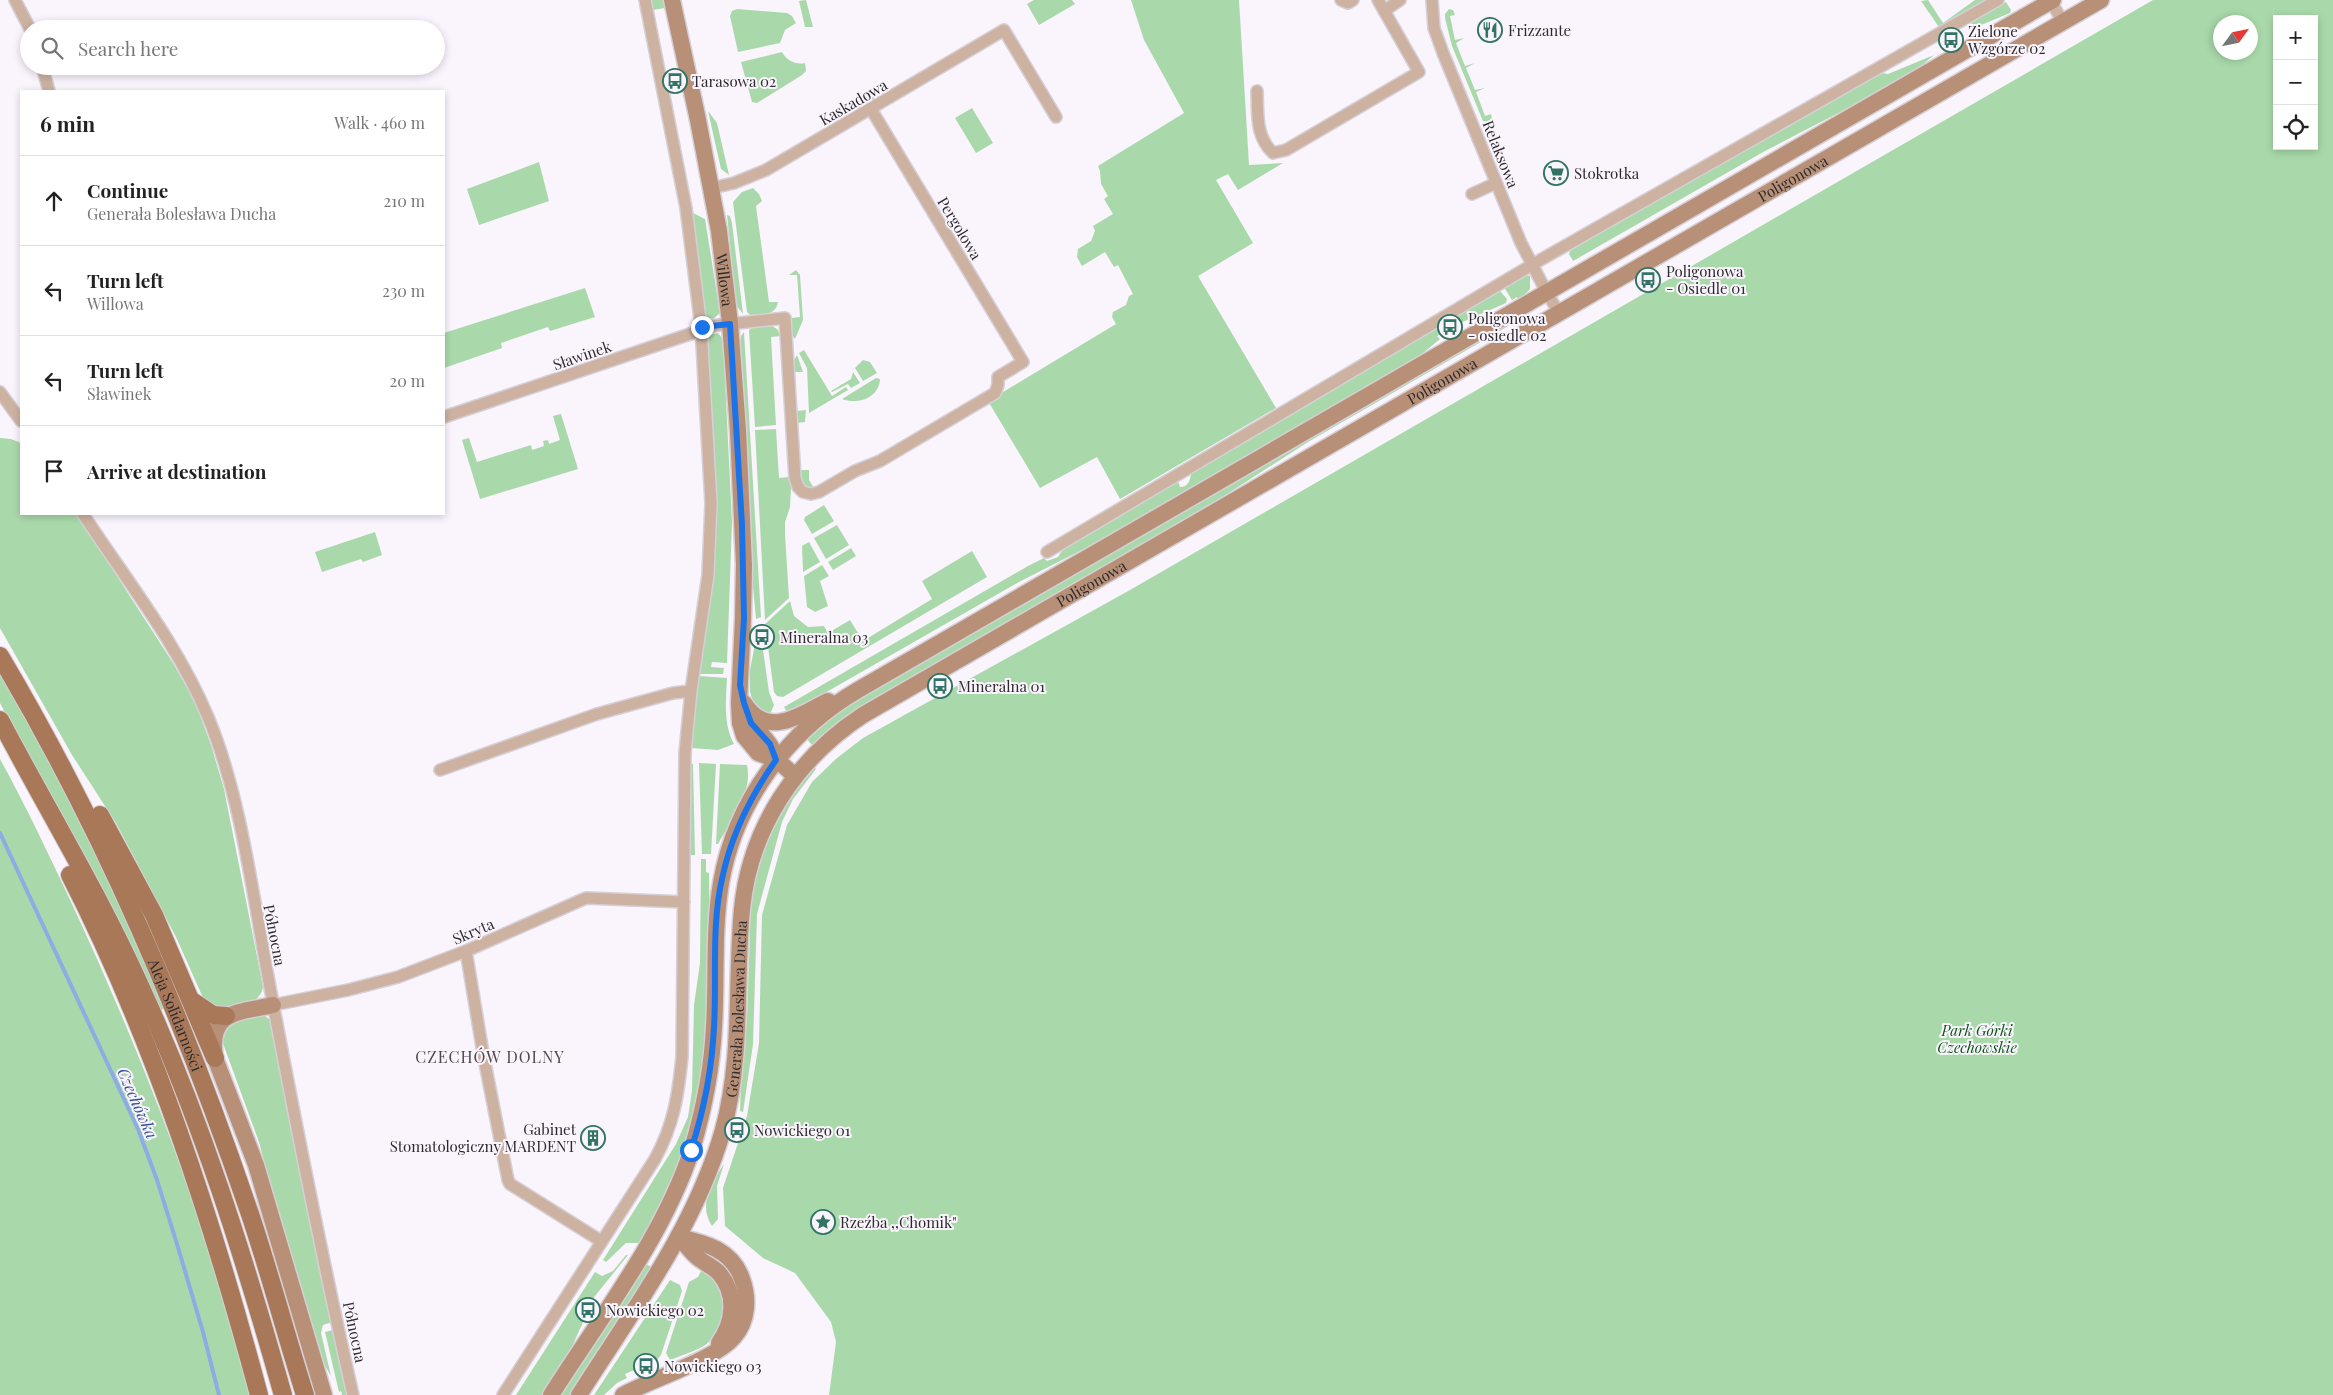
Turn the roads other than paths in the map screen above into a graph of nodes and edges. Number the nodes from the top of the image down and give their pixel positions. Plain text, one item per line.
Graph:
1 (15, 0) edge
2 (645, 0) edge
3 (672, 0) edge
4 (1341, 0) edge
5 (1353, 0) edge
6 (1378, 0) edge
7 (1400, 0) edge
8 (1432, 0) edge
9 (1998, 0) edge
10 (2051, 0) edge
11 (2101, 0) edge
12 (1384, 11) junction
13 (25, 20) edge
14 (2064, 22) junction
15 (45, 75) edge
16 (49, 90) edge
17 (1257, 91) dead end
18 (871, 110) junction
19 (1056, 118) dead end
20 (1496, 183) junction
21 (712, 188) junction
22 (1472, 194) dead end
23 (1532, 265) junction
24 (1547, 293) junction
25 (1559, 312) junction
26 (730, 324) junction
27 (702, 327) junction
28 (1023, 362) joint
29 (0, 392) edge
30 (445, 417) edge
31 (20, 420) edge
32 (84, 515) edge
33 (1047, 552) dead end
34 (0, 656) edge
35 (740, 685) junction
36 (858, 690) junction
37 (691, 691) junction
38 (744, 703) junction
39 (0, 720) edge
40 (52, 747) junction
41 (776, 760) junction
42 (440, 770) dead end
43 (27, 771) junction
44 (795, 776) junction
45 (684, 902) junction
46 (466, 951) junction
47 (192, 1001) junction
48 (274, 1005) junction
49 (226, 1016) junction
50 (215, 1058) junction
51 (659, 1225) junction
52 (679, 1237) junction
53 (601, 1242) junction
54 (259, 1395) edge
55 (283, 1395) edge
56 (305, 1395) edge
57 (324, 1395) edge
58 (353, 1395) edge
59 (503, 1395) edge
60 (551, 1395) edge
61 (579, 1395) edge
62 (623, 1395) edge

1 - 13 street
2 - 27 street
3 - 21 main road, Willowa
4 - 5 street
6 - 12 street
7 - 12 street
8 - 20 street, Relaksowa
9 - 23 street
10 - 14 street
10 - 24 main road, Poligonowa
11 - 14 main road, Poligonowa
12 - 17 street
14 - 25 main road, Poligonowa
15 - 16 street
18 - 19 street, Kaskadowa
18 - 21 street, Kaskadowa
18 - 28 street, Pergolowa
20 - 22 street
20 - 23 street, Relaksowa
21 - 26 main road, Willowa
23 - 24 street, Relaksowa
23 - 33 street
24 - 25 street, Relaksowa
24 - 36 main road, Poligonowa
25 - 44 main road, Poligonowa
26 - 27 street, Sławinek
26 - 28 street, Sławinek
26 - 35 main road, Willowa
27 - 30 street, Sławinek
27 - 37 street
29 - 31 street
32 - 48 street, Północna
34 - 40 main road, Aleja Solidarności
35 - 38 main road, Willowa
35 - 41 main road, Willowa
36 - 38 main road
36 - 41 main road, Poligonowa
37 - 42 street
37 - 45 street
38 - 41 main road, Willowa
39 - 43 main road, Aleja Solidarności
40 - 47 main road
40 - 56 main road, Aleja Solidarności
41 - 44 main road, Willowa
41 - 51 main road, Generała Bolesława Ducha
43 - 54 main road
43 - 55 main road, Aleja Solidarności
44 - 52 main road, Generała Bolesława Ducha
45 - 46 street, Skryta
45 - 53 street
46 - 48 street, Skryta
46 - 53 street
47 - 49 main road
47 - 50 main road
48 - 49 main road
48 - 58 street, Północna
49 - 50 main road
50 - 57 main road
51 - 52 main road
51 - 60 main road, Generała Bolesława Ducha
52 - 61 main road, Generała Bolesława Ducha
52 - 62 main road
53 - 59 street

